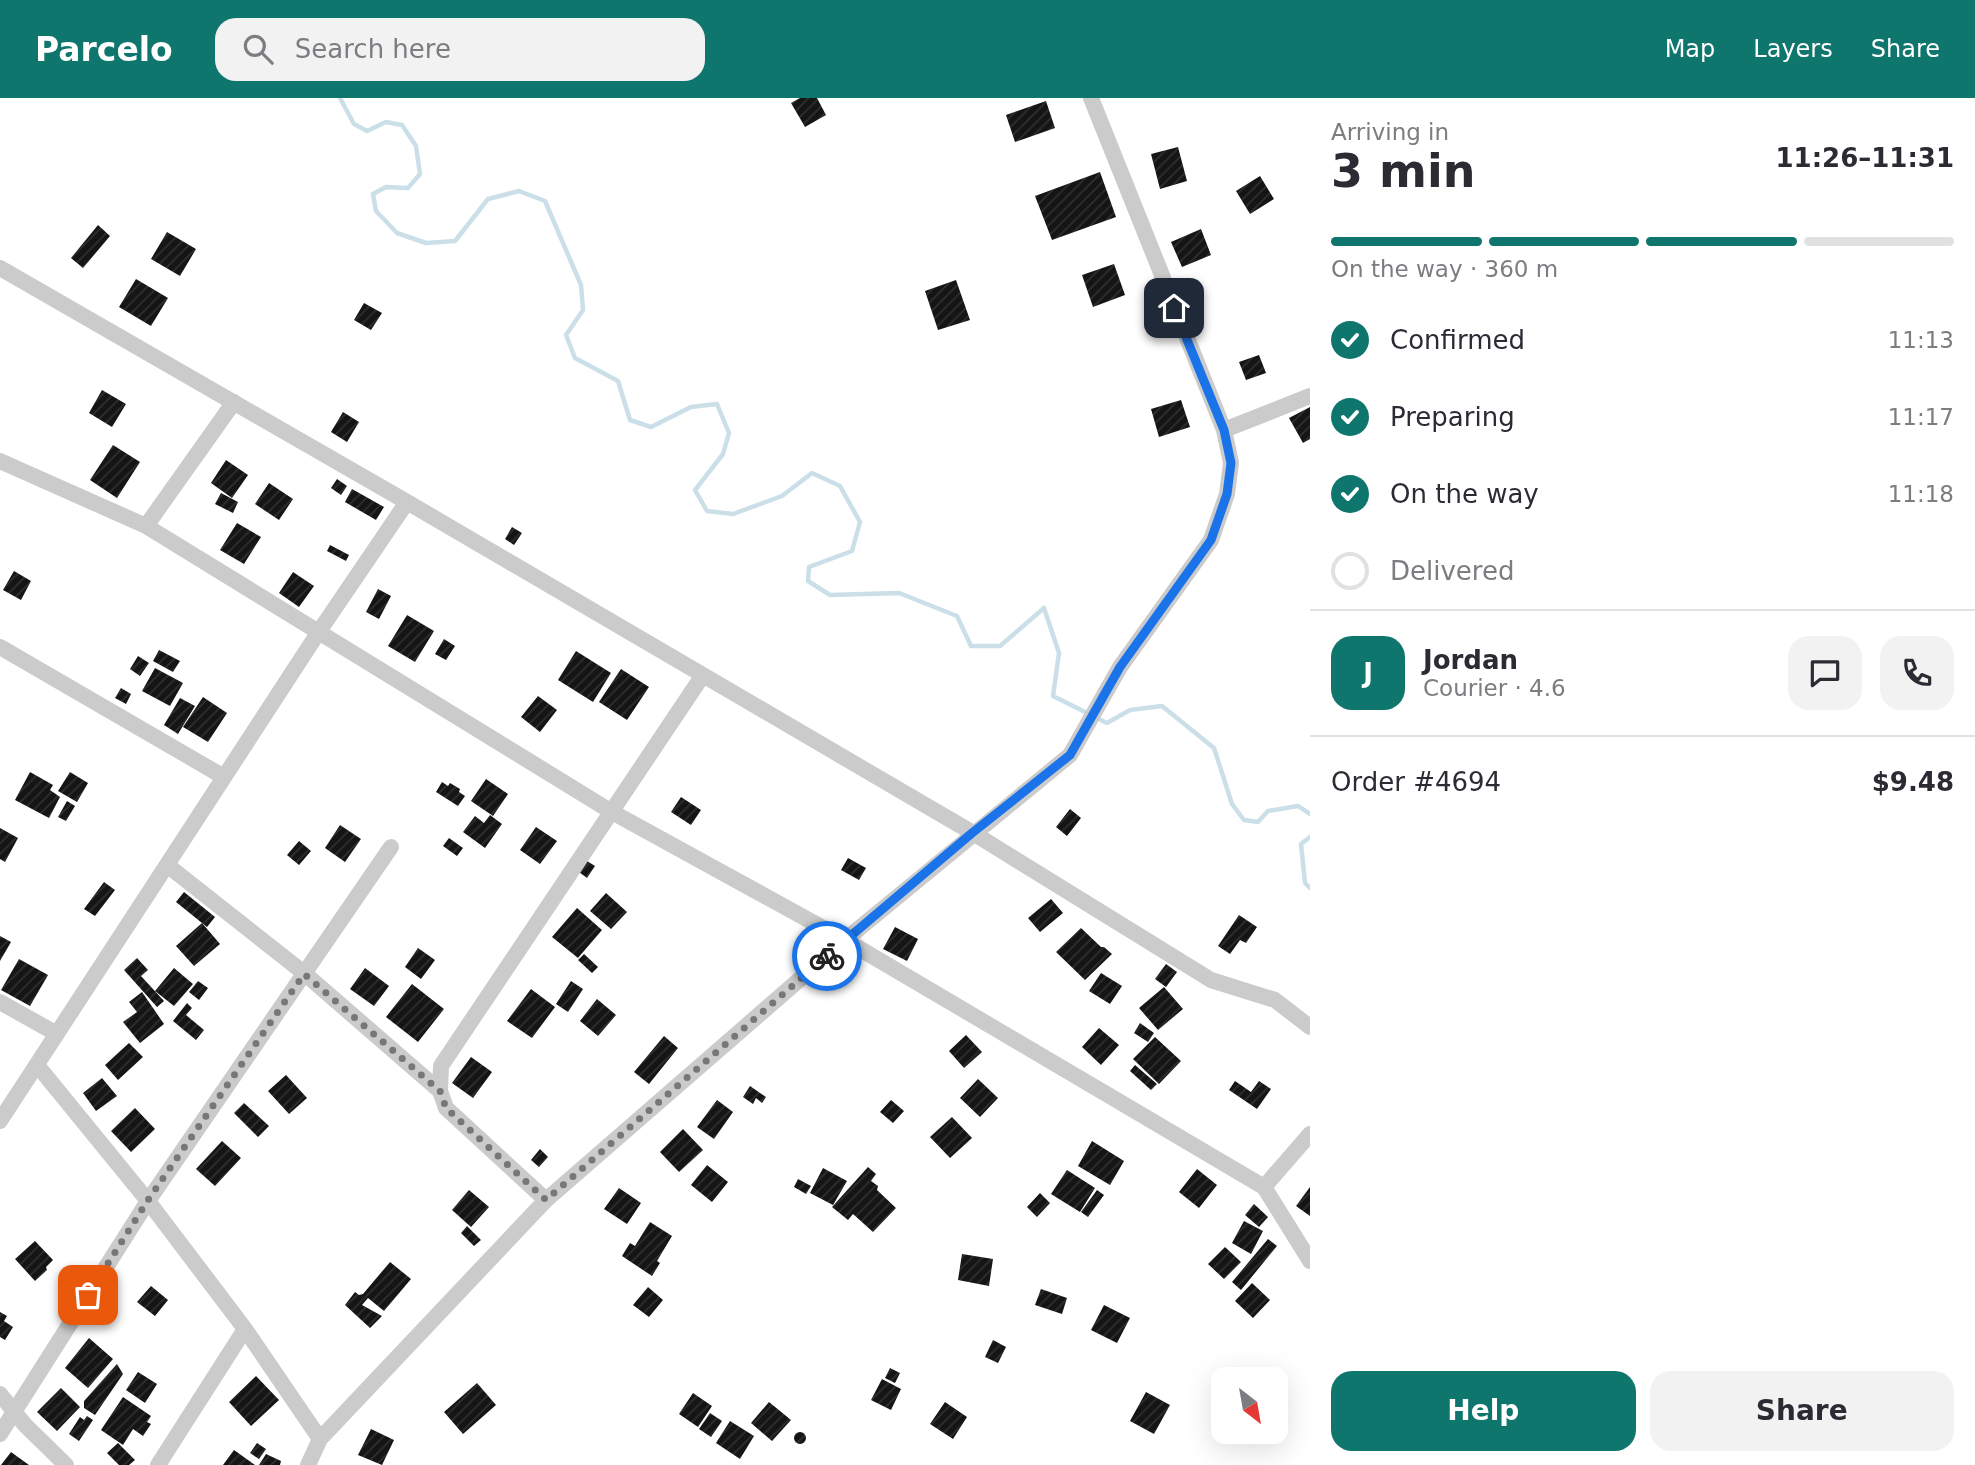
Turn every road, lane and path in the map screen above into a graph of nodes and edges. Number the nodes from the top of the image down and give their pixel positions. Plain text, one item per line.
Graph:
1 (1091, 98) edge
2 (0, 268) edge
3 (1310, 397) edge
4 (234, 402) junction
5 (1224, 430) junction
6 (0, 461) edge
7 (407, 502) junction
8 (146, 526) junction
9 (318, 633) junction
10 (0, 647) edge
11 (703, 675) junction
12 (224, 778) junction
13 (612, 812) junction
14 (972, 833) junction
15 (391, 847) dead end
16 (167, 865) junction
17 (845, 940) junction
18 (304, 974) junction
19 (0, 1002) edge
20 (1310, 1027) edge
21 (57, 1034) junction
22 (37, 1065) junction
23 (440, 1091) junction
24 (0, 1121) edge
25 (1310, 1134) edge
26 (1264, 1187) junction
27 (148, 1200) junction
28 (546, 1200) junction
29 (1310, 1261) edge
30 (245, 1329) junction
31 (0, 1394) edge
32 (14, 1412) junction
33 (0, 1434) edge
34 (320, 1439) junction
35 (66, 1465) edge
36 (158, 1465) edge
37 (308, 1465) edge

1 - 5 street
2 - 4 street
3 - 5 street
4 - 7 street
4 - 8 street
5 - 14 street
6 - 8 street
7 - 9 street
7 - 11 street
8 - 9 street
9 - 12 street
9 - 13 street
10 - 12 street
11 - 13 street
11 - 14 street
12 - 16 street
13 - 17 street
13 - 23 street
14 - 17 street
14 - 20 street
15 - 18 street
16 - 18 street
16 - 21 street
17 - 26 street
17 - 28 street
18 - 23 street
18 - 27 street
19 - 21 street
21 - 22 street
22 - 24 street
22 - 27 street
23 - 28 street
25 - 26 street
26 - 29 street
27 - 30 street
27 - 32 street
28 - 34 street
30 - 34 street
30 - 36 street
31 - 32 street
32 - 33 street
32 - 35 street
34 - 37 street

